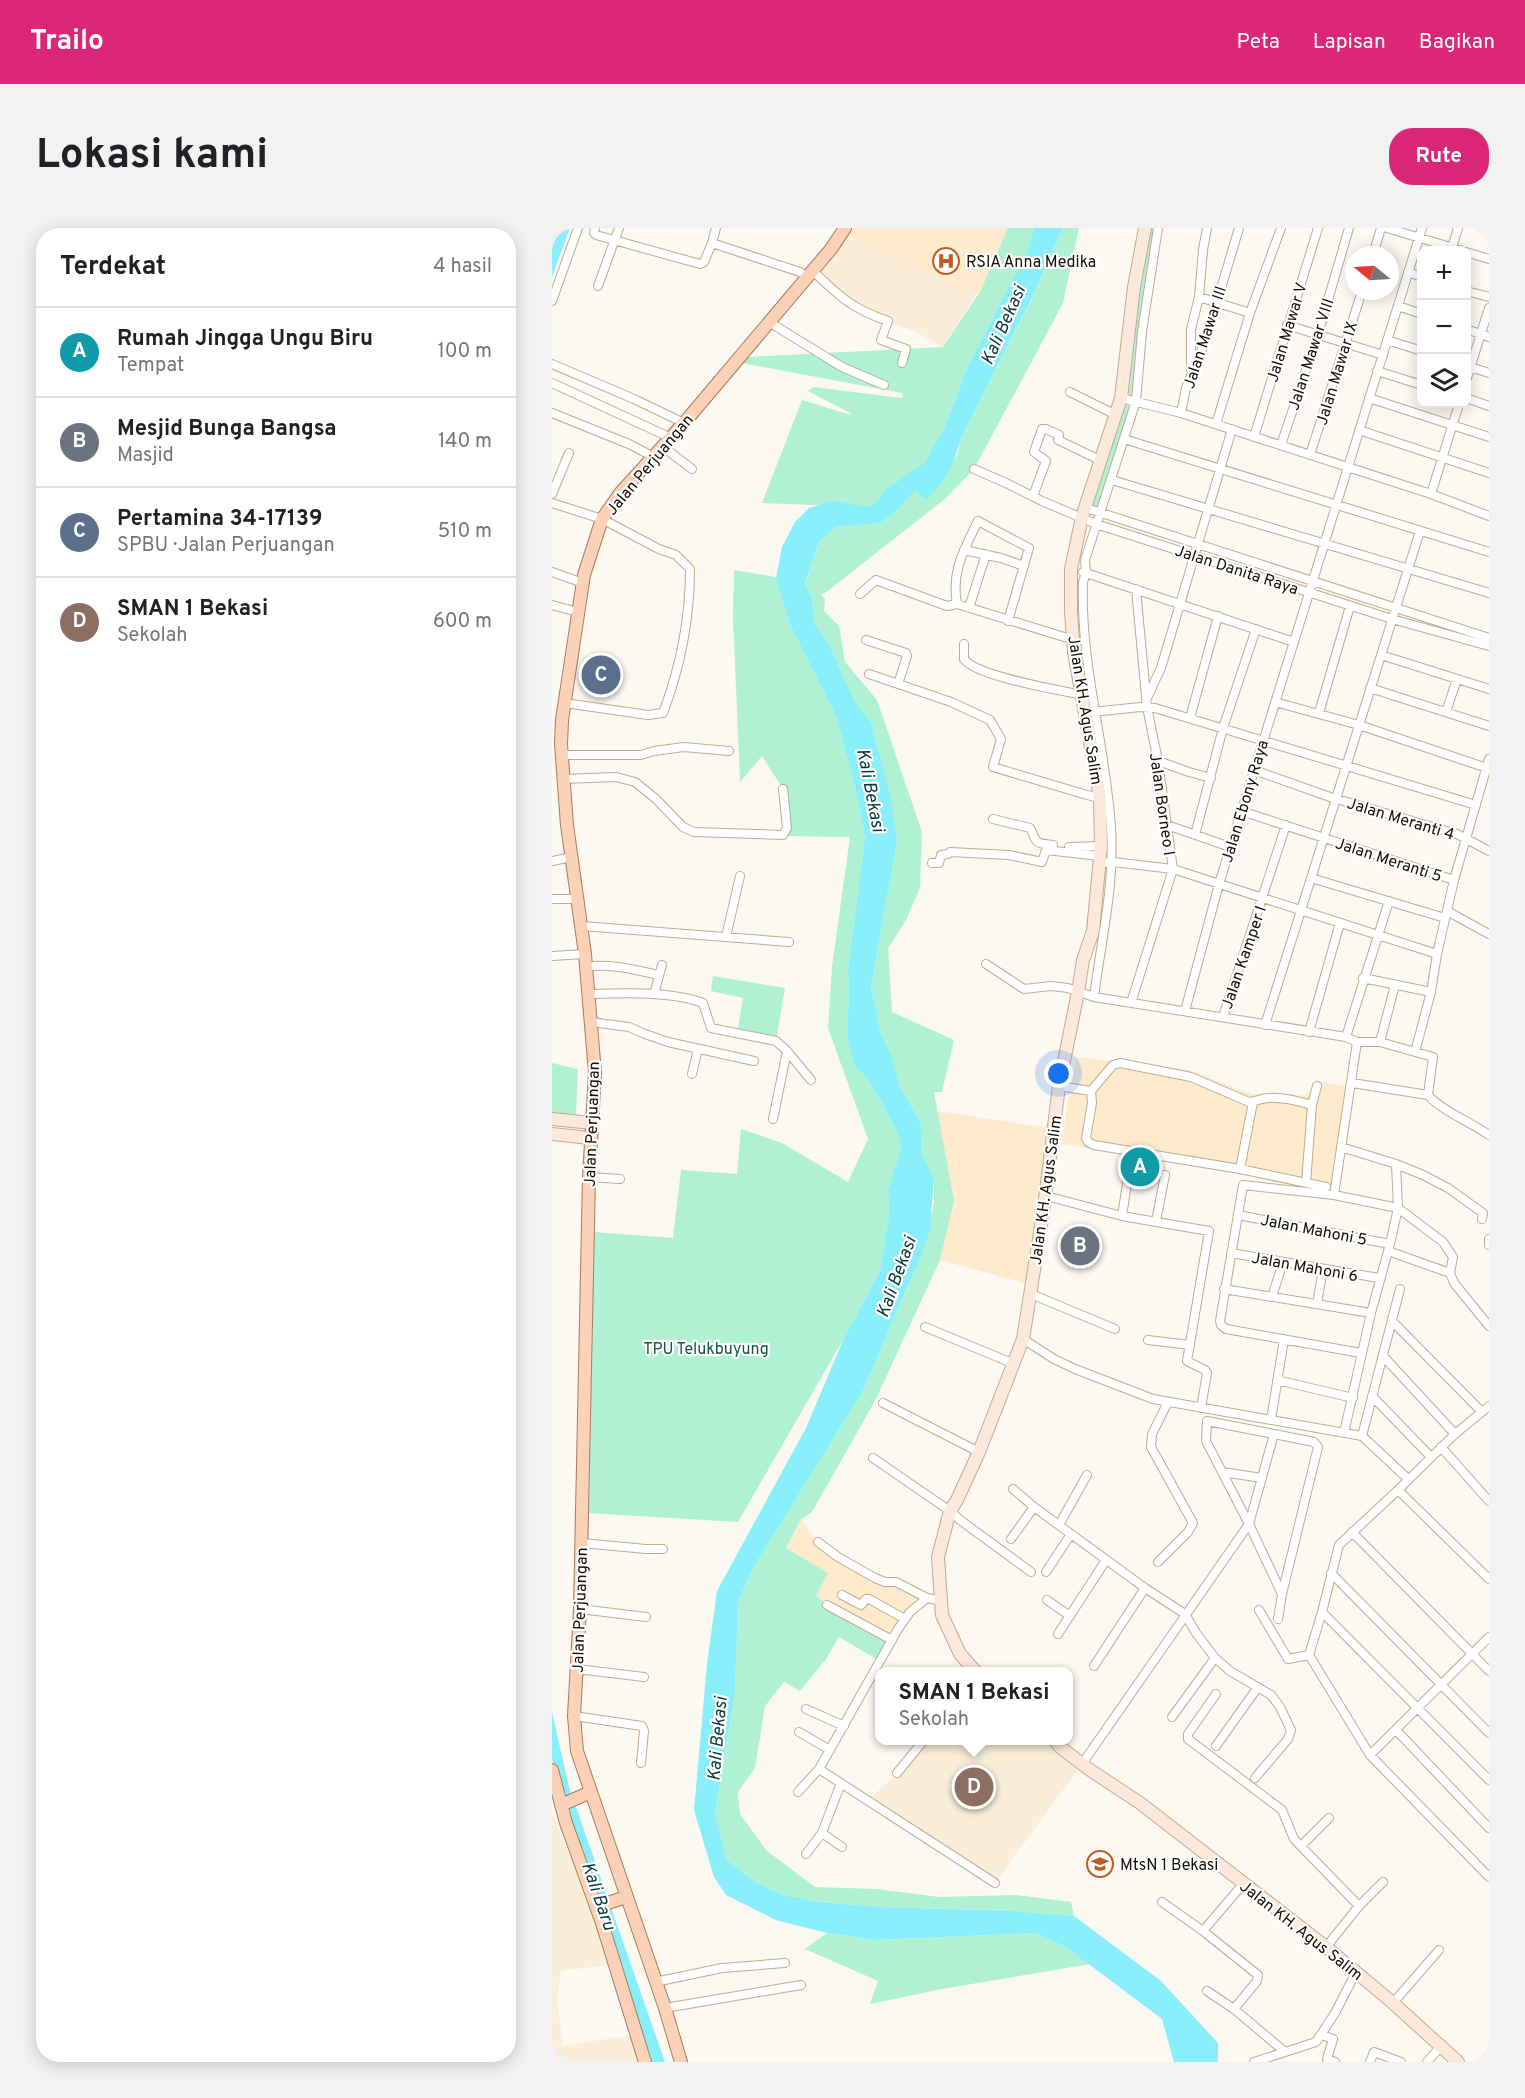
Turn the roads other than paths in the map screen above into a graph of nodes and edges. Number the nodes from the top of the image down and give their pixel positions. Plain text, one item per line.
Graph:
1 (578, 228) edge
2 (595, 228) edge
3 (619, 228) edge
4 (716, 228) edge
5 (845, 228) edge
6 (1145, 228) edge
7 (1158, 228) edge
8 (1207, 228) edge
9 (1239, 228) edge
10 (1281, 228) edge
11 (1318, 228) edge
12 (1349, 228) edge
13 (1381, 228) edge
14 (1389, 228) edge
15 (1422, 228) edge
16 (1458, 228) edge
17 (1419, 238) junction
18 (615, 240) junction
19 (712, 243) junction
20 (1376, 246) edge
21 (1446, 246) edge
22 (1456, 246) edge
23 (1471, 253) edge
24 (1489, 259) edge
25 (809, 273) junction
26 (1408, 273) junction
27 (1417, 276) edge
28 (598, 286) dead end
29 (1471, 292) edge
30 (1199, 297) junction
31 (1489, 297) edge
32 (1359, 300) edge
33 (552, 301) edge
34 (1216, 302) junction
35 (1398, 306) junction
36 (1489, 308) edge
37 (1417, 312) edge
38 (1250, 313) junction
39 (769, 322) junction
40 (1287, 325) junction
41 (1318, 334) junction
42 (1485, 335) edge
43 (1387, 340) junction
44 (1345, 344) junction
45 (1417, 349) edge
46 (1383, 355) junction
47 (1471, 362) edge
48 (902, 363) dead end
49 (552, 364) edge
50 (1471, 367) edge
51 (1377, 372) junction
52 (1489, 372) edge
53 (1191, 374) junction
54 (552, 383) edge
55 (1417, 384) edge
56 (884, 385) dead end
57 (1070, 392) dead end
58 (1121, 398) junction
59 (1369, 398) junction
60 (1471, 399) edge
61 (1136, 401) junction
62 (1489, 406) edge
63 (1458, 408) edge
64 (552, 413) edge
65 (1181, 413) junction
66 (1116, 415) junction
67 (684, 423) junction
68 (1216, 424) junction
69 (1453, 424) junction
70 (1232, 429) junction
71 (1359, 430) junction
72 (1254, 437) junction
73 (1489, 437) edge
74 (1124, 439) junction
75 (666, 442) junction
76 (1281, 445) junction
77 (569, 453) dead end
78 (1310, 455) junction
79 (652, 456) junction
80 (1443, 457) junction
81 (1102, 460) junction
82 (1348, 467) junction
83 (1219, 468) junction
84 (692, 469) dead end
85 (974, 470) dead end
86 (1489, 473) edge
87 (1112, 480) junction
88 (552, 494) edge
89 (1431, 494) junction
90 (1033, 496) junction
91 (552, 503) edge
92 (1336, 504) junction
93 (1208, 508) junction
94 (1084, 512) junction
95 (1100, 513) junction
96 (1489, 516) edge
97 (602, 519) junction
98 (1096, 524) junction
99 (1420, 531) junction
100 (1198, 544) junction
101 (1324, 544) junction
102 (964, 550) junction
103 (1489, 552) edge
104 (986, 554) junction
105 (1195, 555) junction
106 (1024, 566) junction
107 (1071, 569) junction
108 (1408, 569) junction
109 (552, 572) edge
110 (1086, 573) junction
111 (1313, 582) junction
112 (583, 583) junction
113 (1136, 589) junction
114 (1309, 592) junction
115 (1489, 593) edge
116 (860, 594) dead end
117 (957, 604) junction
118 (1180, 604) junction
119 (552, 605) edge
120 (1350, 606) junction
121 (969, 608) junction
122 (1395, 609) junction
123 (578, 612) junction
124 (1218, 616) junction
125 (1392, 619) junction
126 (1008, 621) junction
127 (1256, 629) junction
128 (1489, 638) edge
129 (1074, 639) junction
130 (866, 640) dead end
131 (1294, 642) junction
132 (964, 645) dead end
133 (1489, 646) edge
134 (1381, 655) junction
135 (869, 674) dead end
136 (1457, 679) junction
137 (898, 684) junction
138 (1370, 688) junction
139 (1489, 689) edge
140 (1082, 695) junction
141 (1147, 702) junction
142 (1275, 702) junction
143 (565, 703) junction
144 (1090, 712) junction
145 (1446, 712) junction
146 (1319, 713) junction
147 (1190, 718) junction
148 (1359, 724) junction
149 (1489, 726) edge
150 (1223, 728) junction
151 (1263, 740) junction
152 (729, 751) dead end
153 (563, 755) junction
154 (1158, 761) junction
155 (1488, 764) edge
156 (1346, 765) junction
157 (1254, 770) junction
158 (1211, 778) junction
159 (563, 779) junction
160 (783, 789) dead end
161 (1485, 789) edge
162 (1100, 798) junction
163 (1336, 798) junction
164 (1476, 805) junction
165 (1241, 811) junction
166 (993, 819) dead end
167 (1167, 825) junction
168 (1286, 825) junction
169 (1195, 835) junction
170 (1324, 837) junction
171 (1467, 838) junction
172 (1230, 847) junction
173 (1489, 851) edge
174 (572, 857) junction
175 (1104, 857) junction
176 (552, 861) edge
177 (932, 863) dead end
178 (1173, 869) junction
179 (740, 876) dead end
180 (1311, 878) junction
181 (1454, 880) junction
182 (1219, 884) junction
183 (1264, 897) junction
184 (552, 899) edge
185 (578, 899) junction
186 (1389, 901) junction
187 (1301, 909) junction
188 (1446, 915) junction
189 (1340, 923) junction
190 (582, 926) junction
191 (1489, 934) edge
192 (1377, 936) junction
193 (726, 937) junction
194 (789, 942) dead end
195 (585, 954) junction
196 (1437, 954) junction
197 (552, 956) edge
198 (986, 964) dead end
199 (662, 965) dead end
200 (586, 967) junction
201 (659, 975) junction
202 (1364, 978) junction
203 (1395, 985) junction
204 (1078, 992) junction
205 (1431, 992) junction
206 (588, 994) junction
207 (654, 994) junction
208 (1094, 997) junction
209 (1131, 1003) junction
210 (1185, 1011) junction
211 (1223, 1017) junction
212 (591, 1022) junction
213 (1265, 1025) junction
214 (1309, 1032) junction
215 (1346, 1037) junction
216 (1358, 1041) junction
217 (1380, 1042) junction
218 (698, 1048) junction
219 (787, 1051) junction
220 (1414, 1052) junction
221 (754, 1061) dead end
222 (692, 1074) dead end
223 (811, 1080) dead end
224 (1352, 1083) junction
225 (1059, 1086) junction
226 (1317, 1086) dead end
227 (1091, 1091) junction
228 (1428, 1095) junction
229 (1253, 1102) junction
230 (1312, 1105) junction
231 (552, 1119) edge
232 (773, 1119) dead end
233 (592, 1123) junction
234 (552, 1134) edge
235 (1489, 1135) edge
236 (590, 1138) junction
237 (1341, 1147) junction
238 (1130, 1164) dead end
239 (1396, 1164) junction
240 (1240, 1169) junction
241 (1165, 1175) dead end
242 (589, 1177) junction
243 (620, 1179) dead end
244 (1306, 1183) junction
245 (1326, 1187) dead end
246 (1334, 1195) junction
247 (1046, 1196) junction
248 (1398, 1208) junction
249 (1238, 1215) junction
250 (1122, 1216) junction
251 (1482, 1219) dead end
252 (1156, 1221) junction
253 (1489, 1239) edge
254 (1489, 1245) edge
255 (1389, 1248) junction
256 (1230, 1253) junction
257 (1283, 1262) junction
258 (1323, 1269) junction
259 (1450, 1273) junction
260 (1379, 1278) junction
261 (1224, 1289) junction
262 (1400, 1289) dead end
263 (1031, 1294) junction
264 (1272, 1297) junction
265 (1317, 1304) junction
266 (1371, 1313) junction
267 (1392, 1321) junction
268 (1489, 1326) edge
269 (925, 1327) dead end
270 (1115, 1329) dead end
271 (1023, 1339) junction
272 (1284, 1339) junction
273 (1148, 1340) dead end
274 (1190, 1345) junction
275 (1361, 1353) junction
276 (1383, 1356) junction
277 (1012, 1363) junction
278 (1277, 1380) junction
279 (1372, 1396) junction
280 (1353, 1398) junction
281 (1168, 1402) junction
282 (882, 1403) dead end
283 (1201, 1408) junction
284 (1485, 1409) edge
285 (1271, 1420) junction
286 (1344, 1433) junction
287 (1274, 1434) junction
288 (1455, 1434) junction
289 (1362, 1436) junction
290 (1441, 1448) junction
291 (979, 1452) junction
292 (1431, 1457) junction
293 (873, 1458) dead end
294 (1222, 1472) junction
295 (1087, 1475) dead end
296 (1262, 1478) junction
297 (1408, 1479) junction
298 (1013, 1489) dead end
299 (1398, 1490) junction
300 (1489, 1501) edge
301 (1034, 1507) junction
302 (950, 1511) junction
303 (1249, 1524) junction
304 (1059, 1526) junction
305 (1353, 1532) junction
306 (1071, 1534) junction
307 (1011, 1539) dead end
308 (818, 1542) dead end
309 (582, 1543) junction
310 (663, 1549) dead end
311 (1106, 1560) junction
312 (1158, 1562) dead end
313 (1031, 1572) dead end
314 (1046, 1572) dead end
315 (1331, 1573) junction
316 (1487, 1573) edge
317 (1145, 1588) junction
318 (1282, 1594) junction
319 (842, 1595) dead end
320 (927, 1598) junction
321 (1047, 1600) dead end
322 (942, 1601) junction
323 (827, 1605) dead end
324 (580, 1609) junction
325 (1259, 1610) dead end
326 (1322, 1612) junction
327 (1185, 1614) junction
328 (1070, 1616) junction
329 (646, 1617) dead end
330 (905, 1619) junction
331 (1278, 1619) dead end
332 (1059, 1634) dead end
333 (1489, 1637) edge
334 (892, 1640) junction
335 (1473, 1654) junction
336 (1309, 1655) junction
337 (1215, 1658) junction
338 (1094, 1666) dead end
339 (877, 1667) edge
340 (972, 1667) edge
341 (577, 1669) junction
342 (875, 1670) edge
343 (1489, 1671) edge
344 (644, 1677) dead end
345 (1442, 1684) junction
346 (1258, 1687) junction
347 (1216, 1694) dead end
348 (1418, 1708) junction
349 (806, 1709) dead end
350 (574, 1716) junction
351 (1172, 1717) dead end
352 (844, 1726) junction
353 (1396, 1730) junction
354 (799, 1732) dead end
355 (1489, 1733) edge
356 (920, 1745) edge
357 (1059, 1745) edge
358 (1216, 1746) dead end
359 (830, 1750) junction
360 (1370, 1755) junction
361 (641, 1763) dead end
362 (1082, 1764) junction
363 (819, 1769) junction
364 (552, 1770) edge
365 (897, 1773) dead end
366 (1255, 1778) dead end
367 (1489, 1780) edge
368 (841, 1783) junction
369 (798, 1792) dead end
370 (585, 1794) junction
371 (562, 1805) junction
372 (1329, 1818) dead end
373 (1489, 1828) edge
374 (822, 1833) junction
375 (1301, 1846) junction
376 (842, 1847) dead end
377 (806, 1854) dead end
378 (1489, 1876) edge
379 (1383, 1882) dead end
380 (995, 1883) dead end
381 (1243, 1884) junction
382 (625, 1897) junction
383 (1162, 1902) dead end
384 (1359, 1906) junction
385 (597, 1907) junction
386 (1203, 1931) junction
387 (1326, 1947) junction
388 (1439, 1950) dead end
389 (785, 1963) dead end
390 (1356, 1972) junction
391 (656, 1982) junction
392 (801, 1985) dead end
393 (1207, 1991) dead end
394 (1393, 2003) junction
395 (665, 2008) junction
396 (1234, 2008) junction
397 (1322, 2035) junction
398 (1441, 2046) junction
399 (1285, 2052) junction
400 (675, 2061) edge
401 (645, 2062) edge
402 (1254, 2062) edge
403 (1335, 2062) edge
404 (1370, 2062) edge
405 (1401, 2062) edge
406 (1427, 2062) edge
407 (1458, 2062) edge

1 - 33 street
2 - 18 street
3 - 18 street
4 - 19 street
5 - 25 main road, Jalan Perjuangan
6 - 58 street, Jalan KH. Agus Salim
7 - 61 street
8 - 30 street
9 - 34 street, Jalan Mawar III
10 - 38 street
11 - 40 street, Jalan Mawar V
12 - 41 street, Jalan Mawar VIII
13 - 20 street
14 - 17 street
15 - 17 street, Jalan Ebony Raya
16 - 22 street
17 - 21 street
17 - 26 street, Jalan Ebony Raya
18 - 19 street
18 - 28 street
19 - 25 street
23 - 24 street
25 - 39 main road, Jalan Perjuangan
25 - 48 street
26 - 27 street
26 - 35 street, Jalan Ebony Raya
29 - 31 street
30 - 34 street
30 - 53 street
32 - 44 street, Jalan Mawar IX
34 - 38 street
34 - 53 street, Jalan Mawar III
35 - 37 street
35 - 43 street, Jalan Ebony Raya
36 - 42 street
38 - 68 street
39 - 56 street
39 - 67 main road, Jalan Perjuangan
40 - 41 street
40 - 72 street, Jalan Mawar V
41 - 44 street
41 - 76 street, Jalan Mawar VIII
42 - 47 street
43 - 45 street
43 - 46 street, Jalan Ebony Raya
44 - 46 street
44 - 78 street, Jalan Mawar IX
46 - 51 street, Jalan Ebony Raya
49 - 67 street
50 - 52 street
51 - 55 street
51 - 59 street, Jalan Ebony Raya
53 - 65 street, Jalan Mawar III
54 - 75 street
57 - 66 street
58 - 61 street
58 - 66 street, Jalan KH. Agus Salim
59 - 69 street
59 - 71 street, Jalan Ebony Raya
60 - 62 street
61 - 65 street
61 - 74 street
63 - 69 street
64 - 79 street
65 - 68 street
66 - 81 street, Jalan KH. Agus Salim
67 - 75 main road, Jalan Perjuangan
68 - 70 street
69 - 73 street
69 - 80 street
70 - 72 street
70 - 83 street
71 - 80 street
71 - 82 street, Jalan Ebony Raya
72 - 76 street
74 - 83 street
74 - 87 street
75 - 79 main road, Jalan Perjuangan
75 - 84 street
76 - 78 street
77 - 88 street
78 - 82 street
79 - 97 main road, Jalan Perjuangan
80 - 86 street
80 - 89 street
81 - 90 street
81 - 94 street, Jalan KH. Agus Salim
82 - 89 street
82 - 92 street, Jalan Ebony Raya
83 - 92 street
83 - 93 street
85 - 90 street
87 - 93 street
87 - 95 street
89 - 96 street
90 - 94 street
91 - 97 street
92 - 99 street
92 - 101 street, Jalan Ebony Raya
93 - 100 street
93 - 101 street
94 - 95 street, Jalan Danita Raya
94 - 98 street, Jalan Danita Raya
94 - 107 street, Jalan KH. Agus Salim
95 - 98 street
95 - 100 street, Jalan Danita Raya
97 - 112 main road, Jalan Perjuangan
97 - 143 street
98 - 105 street, Jalan Danita Raya
98 - 110 street
99 - 103 street
99 - 108 street
100 - 105 street
100 - 111 street, Jalan Danita Raya
101 - 108 street
101 - 111 street, Jalan Ebony Raya
102 - 104 street
102 - 106 street
102 - 117 street
104 - 106 street
104 - 121 street
105 - 114 street, Jalan Danita Raya
105 - 118 street
106 - 126 street
107 - 110 street
107 - 129 street, Jalan KH. Agus Salim
108 - 115 street
108 - 122 street
109 - 112 street
110 - 113 street
110 - 144 street
111 - 114 street, Jalan Ebony Raya
111 - 122 street, Jalan Danita Raya
112 - 123 main road, Jalan Perjuangan
113 - 118 street
113 - 141 street, Jalan Borneo I
114 - 120 street, Jalan Danita Raya
114 - 131 street, Jalan Ebony Raya
116 - 117 street
117 - 121 street
118 - 124 street
118 - 141 street
119 - 123 street
120 - 125 street, Jalan Danita Raya
120 - 146 street
121 - 126 street
122 - 125 street
122 - 128 street, Jalan Danita Raya
123 - 143 main road, Jalan Perjuangan
124 - 127 street
124 - 147 street
125 - 133 street, Jalan Danita Raya
125 - 134 street
126 - 129 street
127 - 131 street
127 - 150 street
129 - 140 street, Jalan KH. Agus Salim
130 - 137 street
131 - 142 street, Jalan Ebony Raya
132 - 140 street
134 - 136 street
134 - 138 street
135 - 137 street
136 - 139 street
136 - 145 street
137 - 162 street
138 - 145 street
138 - 148 street
140 - 144 street, Jalan KH. Agus Salim
141 - 144 street
141 - 147 street
141 - 154 street, Jalan Borneo I
142 - 146 street
142 - 151 street, Jalan Ebony Raya
143 - 153 main road, Jalan Perjuangan
144 - 162 street, Jalan KH. Agus Salim
144 - 175 street
145 - 149 street
146 - 148 street
147 - 150 street
148 - 155 street
148 - 156 street
150 - 151 street
150 - 158 street
151 - 156 street
151 - 157 street, Jalan Ebony Raya
152 - 153 street
153 - 159 main road, Jalan Perjuangan
154 - 158 street
154 - 167 street, Jalan Borneo I
155 - 161 street
156 - 163 street
156 - 164 street
157 - 163 street, Jalan Meranti 4
157 - 165 street, Jalan Ebony Raya
158 - 169 street
159 - 160 street
159 - 174 main road, Jalan Perjuangan
161 - 164 street
162 - 175 street, Jalan KH. Agus Salim
163 - 170 street
163 - 171 street, Jalan Meranti 4
164 - 171 street
165 - 168 street, Jalan Meranti 5
165 - 172 street, Jalan Ebony Raya
166 - 175 street
167 - 169 street
167 - 178 street, Jalan Borneo I
168 - 170 street, Jalan Meranti 5
168 - 183 street, Jalan Kamper I
169 - 172 street
170 - 180 street
170 - 181 street, Jalan Meranti 5
171 - 173 street, Jalan Meranti 4
171 - 181 street
172 - 182 street, Jalan Ebony Raya
174 - 176 street
174 - 185 main road, Jalan Perjuangan
175 - 177 street
175 - 178 street
175 - 204 street, Jalan KH. Agus Salim
175 - 208 street
178 - 182 street
178 - 209 street, Jalan Borneo I
179 - 193 street
180 - 186 street
180 - 187 street
181 - 188 street
182 - 183 street
182 - 210 street, Jalan Ebony Raya
183 - 187 street
183 - 211 street, Jalan Kamper I
184 - 185 street
185 - 190 main road, Jalan Perjuangan
186 - 188 street
186 - 192 street
187 - 189 street
187 - 213 street
188 - 191 street
188 - 196 street
189 - 192 street
189 - 214 street
190 - 193 street
190 - 195 main road, Jalan Perjuangan
192 - 196 street
192 - 202 street
193 - 194 street
195 - 197 street
195 - 200 main road, Jalan Perjuangan
196 - 205 street
198 - 204 street
199 - 201 street
200 - 201 street
200 - 206 main road, Jalan Perjuangan
201 - 207 street
202 - 203 street
202 - 215 street
203 - 205 street
203 - 217 street
204 - 208 street
204 - 225 street, Jalan KH. Agus Salim
205 - 220 street
206 - 207 street
206 - 212 main road, Jalan Perjuangan
207 - 219 street
208 - 209 street
209 - 210 street
210 - 211 street
211 - 213 street
212 - 218 street
212 - 233 main road, Jalan Perjuangan
213 - 214 street
214 - 215 street
215 - 216 street
216 - 217 street
216 - 224 street
217 - 220 street
218 - 221 street
218 - 222 street
219 - 223 street
219 - 232 street
220 - 228 street
224 - 228 street
224 - 237 street
225 - 227 street
225 - 247 street, Jalan KH. Agus Salim
226 - 230 street
227 - 229 street
227 - 240 street
228 - 235 street
229 - 230 street
229 - 240 street
230 - 244 street
231 - 233 street
233 - 236 main road, Jalan Perjuangan
234 - 236 street
236 - 242 main road, Jalan Perjuangan
237 - 239 street
237 - 246 street
238 - 250 street
239 - 248 street
239 - 251 street
240 - 244 street
241 - 252 street
242 - 243 street
242 - 309 main road, Jalan Perjuangan
244 - 245 street
246 - 248 street
246 - 249 street
247 - 250 street
247 - 263 street, Jalan KH. Agus Salim
248 - 255 street
248 - 259 street
249 - 255 street, Jalan Mahoni 5
249 - 256 street
250 - 252 street
252 - 274 street
253 - 254 street
255 - 259 street, Jalan Mahoni 5
255 - 260 street
256 - 257 street, Jalan Mahoni 6
256 - 261 street
257 - 258 street, Jalan Mahoni 6
257 - 264 street
258 - 260 street, Jalan Mahoni 6
258 - 265 street
259 - 268 street
260 - 266 street
261 - 264 street
261 - 272 street
262 - 267 street
263 - 270 street
263 - 271 street, Jalan KH. Agus Salim
264 - 265 street
265 - 266 street
266 - 275 street
267 - 276 street
267 - 284 street
269 - 277 street
271 - 277 street, Jalan KH. Agus Salim
271 - 281 street
272 - 275 street
272 - 278 street
273 - 274 street
274 - 283 street
275 - 280 street
276 - 279 street
276 - 288 street
277 - 291 street, Jalan KH. Agus Salim
278 - 280 street
278 - 285 street
279 - 289 street
279 - 292 street
280 - 286 street
281 - 283 street
281 - 312 street
282 - 291 street
283 - 285 street
284 - 288 street
285 - 286 street
286 - 289 street
287 - 294 street
287 - 296 street
287 - 318 street
288 - 290 street
289 - 297 street
290 - 292 street
290 - 300 street
291 - 302 street, Jalan KH. Agus Salim
292 - 297 street
293 - 302 street
294 - 296 street
294 - 303 street
295 - 304 street
296 - 303 street
297 - 299 street
298 - 301 street
299 - 305 street
299 - 316 street
301 - 304 street
301 - 307 street
302 - 313 street
302 - 322 street, Jalan KH. Agus Salim
303 - 318 street
303 - 327 street
304 - 306 street
305 - 315 street
305 - 335 street
306 - 311 street
306 - 314 street
308 - 320 street
309 - 310 street
309 - 324 main road, Jalan Perjuangan
311 - 317 street
311 - 328 street
315 - 326 street
315 - 345 street
317 - 327 street
317 - 338 street
318 - 331 street
319 - 330 street
320 - 322 street
320 - 330 street
321 - 328 street
322 - 340 street, Jalan KH. Agus Salim
323 - 334 street
324 - 329 street
324 - 341 main road, Jalan Perjuangan
325 - 336 street
326 - 336 street
326 - 348 street
327 - 337 street
327 - 362 street
328 - 332 street
330 - 334 street
333 - 335 street
334 - 339 street
335 - 343 street
335 - 345 street
336 - 360 street
337 - 346 street
337 - 351 street
341 - 344 street
341 - 350 main road, Jalan Perjuangan
342 - 352 street
345 - 348 street
345 - 355 street
346 - 358 street
346 - 366 street
347 - 375 street
348 - 353 street
348 - 367 street
349 - 352 street
350 - 361 street
350 - 370 main road, Jalan Perjuangan
352 - 359 street
353 - 360 street
353 - 373 street
354 - 359 street
356 - 365 street
357 - 362 street, Jalan KH. Agus Salim
359 - 363 street
360 - 378 street
362 - 381 street, Jalan KH. Agus Salim
363 - 368 street
363 - 369 street
364 - 371 main road
368 - 374 street
368 - 380 street
370 - 371 main road
370 - 382 main road, Jalan Perjuangan
371 - 385 main road
372 - 375 street
374 - 376 street
374 - 377 street
375 - 384 street
379 - 384 street
381 - 386 street
381 - 387 street, Jalan KH. Agus Salim
382 - 385 main road
382 - 391 main road, Jalan Perjuangan
383 - 386 street
384 - 387 street
385 - 401 main road
386 - 396 street
387 - 390 street, Jalan KH. Agus Salim
388 - 394 street
389 - 391 street
390 - 394 street, Jalan KH. Agus Salim
390 - 397 street
391 - 395 main road, Jalan Perjuangan
392 - 395 street
393 - 396 street
394 - 398 street, Jalan KH. Agus Salim
395 - 400 main road, Jalan Perjuangan
396 - 399 street
397 - 399 street
397 - 403 street
398 - 406 street
398 - 407 street, Jalan KH. Agus Salim
399 - 402 street
404 - 405 street

